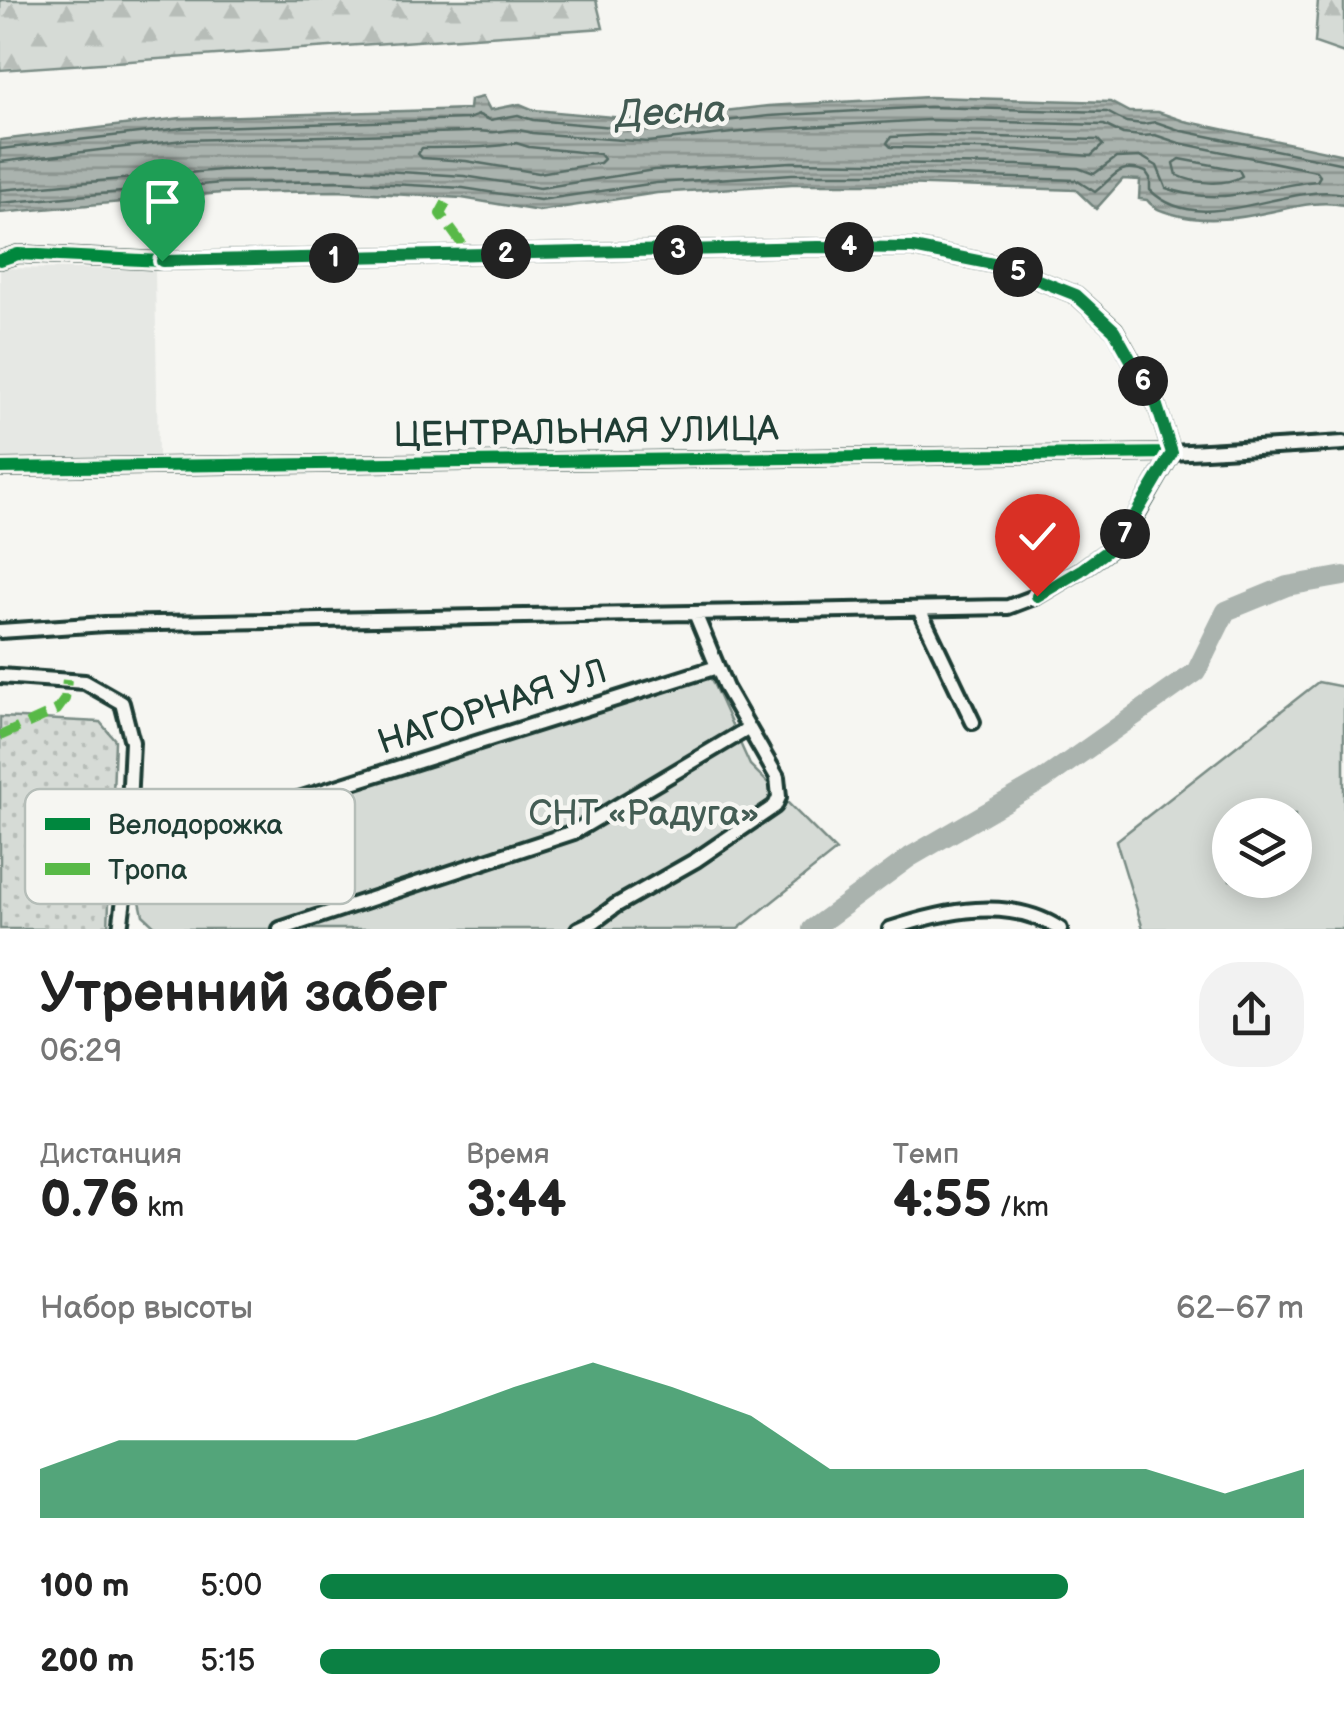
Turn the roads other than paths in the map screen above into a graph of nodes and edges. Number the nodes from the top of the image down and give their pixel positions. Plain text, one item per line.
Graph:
1 (0, 260) edge
2 (1344, 443) edge
3 (1172, 453) junction
4 (0, 468) edge
5 (919, 609) junction
6 (696, 613) junction
7 (0, 631) edge
8 (717, 667) junction
9 (0, 676) edge
10 (972, 722) dead end
11 (749, 728) junction
12 (129, 789) edge
13 (330, 789) edge
14 (123, 904) edge
15 (120, 929) edge
16 (280, 929) edge
17 (578, 929) edge
18 (890, 929) edge
19 (1060, 929) edge

1 - 3 street
2 - 3 street, ЦЕНТРАЛЬНАЯ УЛИЦА
3 - 4 street, ЦЕНТРАЛЬНАЯ УЛИЦА
3 - 5 street
5 - 6 street
5 - 10 street
6 - 7 street
6 - 8 street
8 - 11 street
8 - 13 street, НАГОРНАЯ УЛ
9 - 12 street
11 - 16 street
11 - 17 street
14 - 15 street
18 - 19 street

